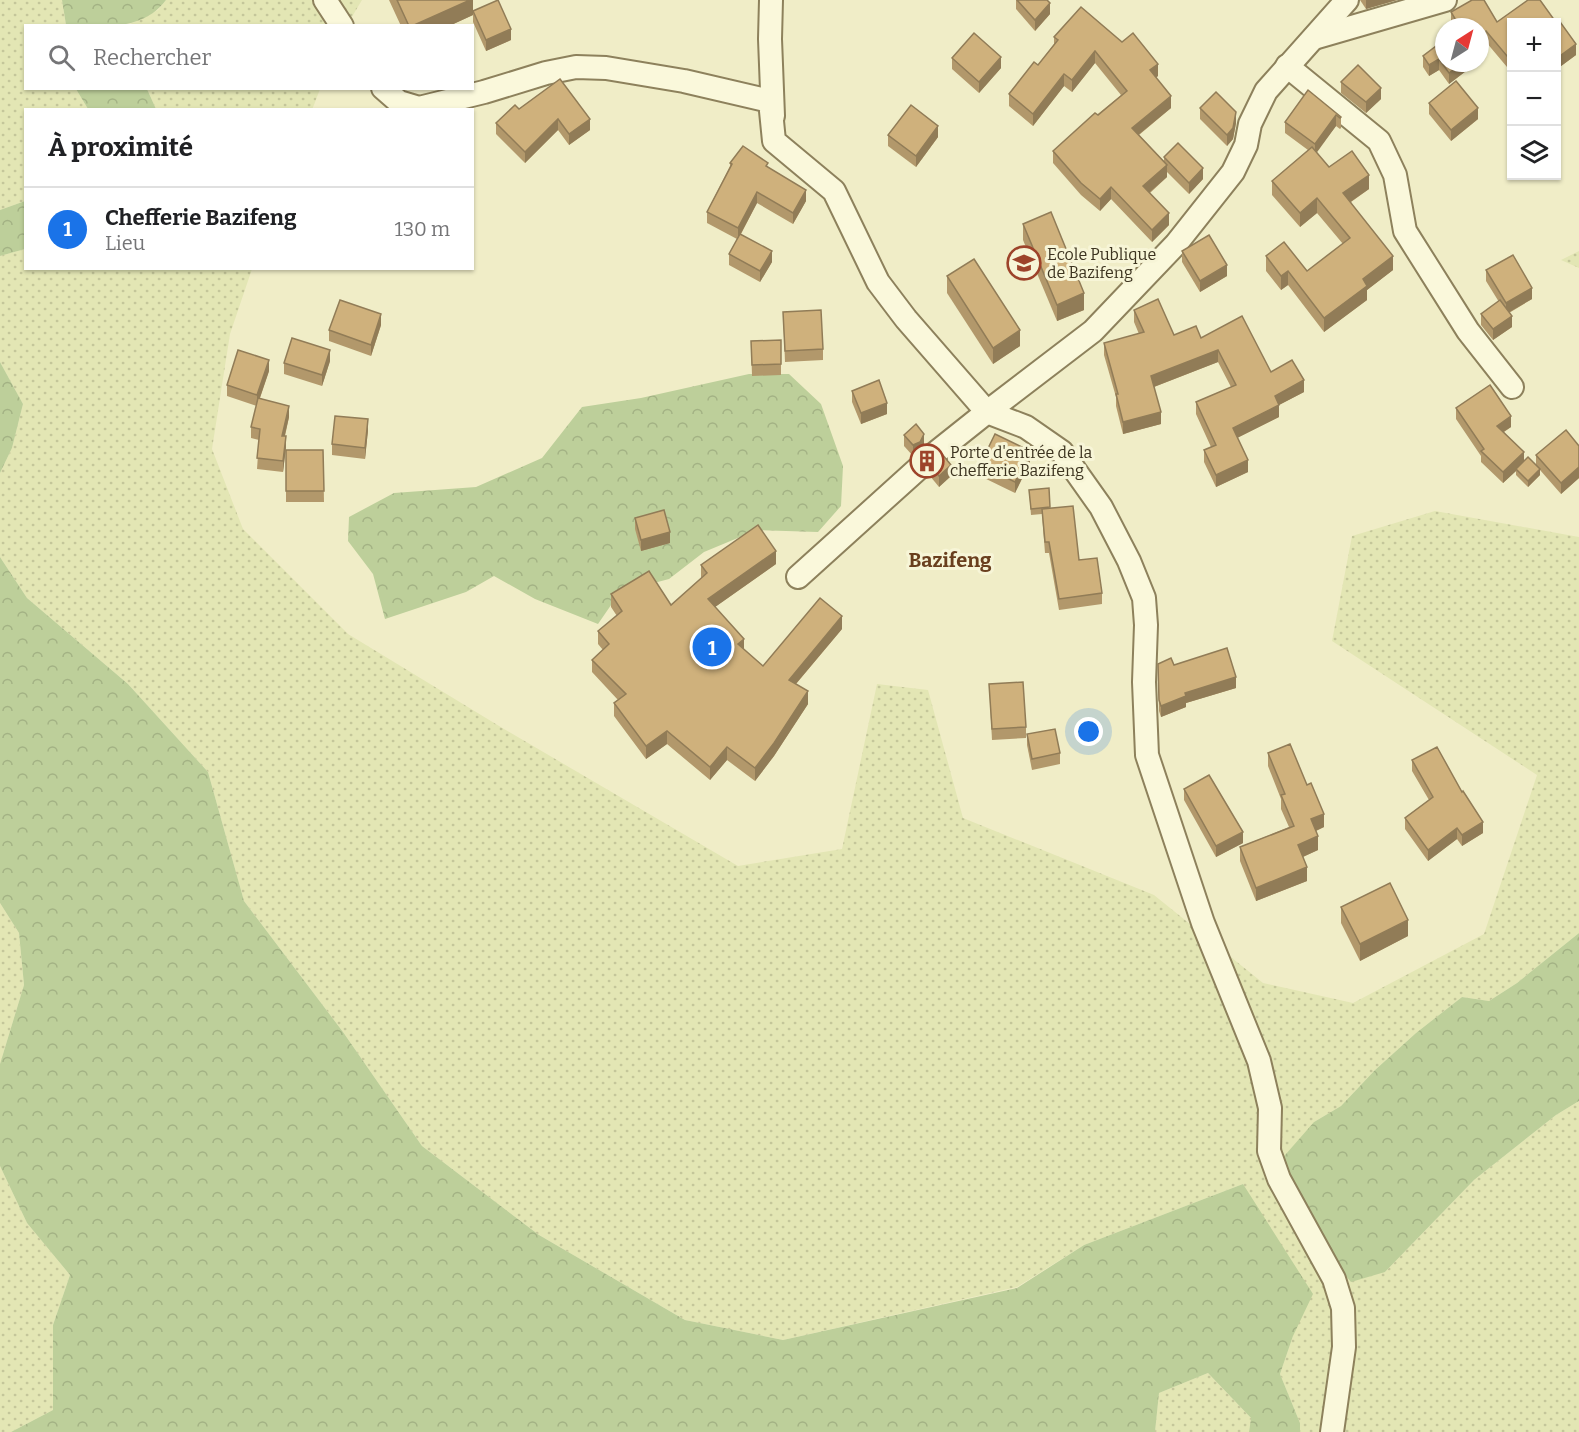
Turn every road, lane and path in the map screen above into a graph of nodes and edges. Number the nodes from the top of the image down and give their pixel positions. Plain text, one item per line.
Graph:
1 (325, 0) edge
2 (771, 0) edge
3 (1347, 0) edge
4 (1445, 0) edge
5 (341, 24) edge
6 (1314, 38) junction
7 (1287, 66) junction
8 (385, 90) edge
9 (419, 108) edge
10 (419, 108) edge
11 (774, 141) junction
12 (1512, 387) dead end
13 (987, 412) junction
14 (798, 577) dead end
15 (1332, 1432) edge

1 - 5 street
2 - 11 street
3 - 6 street
4 - 6 street
6 - 7 street
7 - 12 street
7 - 13 street
8 - 9 street
10 - 11 street
11 - 13 street
13 - 14 street
13 - 15 street

